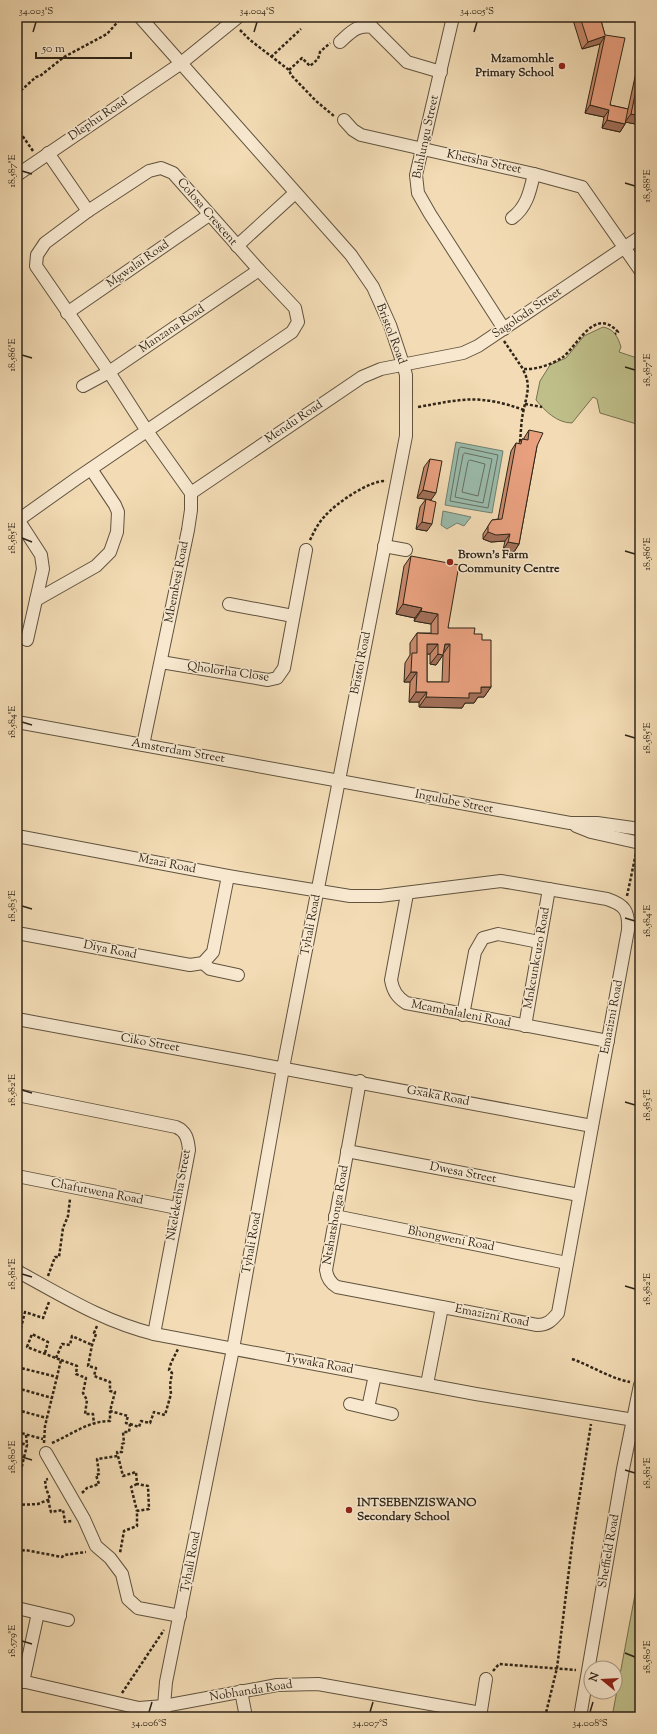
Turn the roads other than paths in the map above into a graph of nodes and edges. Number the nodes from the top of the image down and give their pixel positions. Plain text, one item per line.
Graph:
1 (140, 17) edge
2 (453, 17) edge
3 (235, 19) edge
4 (340, 42) road end
5 (180, 64) junction
6 (441, 72) junction
7 (344, 120) road end
8 (423, 149) junction
9 (44, 156) junction
10 (534, 174) junction
11 (17, 175) edge
12 (296, 193) junction
13 (88, 211) junction
14 (209, 215) junction
15 (512, 218) dead end
16 (640, 237) edge
17 (237, 246) junction
18 (625, 247) junction
19 (259, 270) junction
20 (640, 270) edge
21 (67, 313) junction
22 (501, 331) junction
23 (403, 364) junction
24 (109, 372) junction
25 (83, 386) dead end
26 (147, 432) junction
27 (91, 469) junction
28 (191, 493) junction
29 (18, 521) edge
30 (384, 546) junction
31 (306, 550) road end
32 (406, 550) dead end
33 (36, 600) junction
34 (229, 604) dead end
35 (293, 616) junction
36 (27, 640) dead end
37 (161, 662) junction
38 (17, 722) edge
39 (143, 745) junction
40 (338, 780) junction
41 (570, 823) junction
42 (640, 829) edge
43 (17, 836) edge
44 (639, 843) edge
45 (228, 876) junction
46 (549, 889) junction
47 (317, 891) junction
48 (407, 894) junction
49 (17, 933) edge
50 (539, 942) junction
51 (203, 963) junction
52 (238, 975) dead end
53 (463, 1015) junction
54 (17, 1018) edge
55 (525, 1026) junction
56 (608, 1041) junction
57 (283, 1068) junction
58 (360, 1081) junction
59 (17, 1095) edge
60 (592, 1126) junction
61 (347, 1151) junction
62 (17, 1176) edge
63 (579, 1195) junction
64 (178, 1208) junction
65 (335, 1216) junction
66 (567, 1263) junction
67 (17, 1271) edge
68 (442, 1307) junction
69 (154, 1334) junction
70 (233, 1349) junction
71 (375, 1374) junction
72 (427, 1384) junction
73 (636, 1384) edge
74 (350, 1404) dead end
75 (368, 1408) junction
76 (392, 1414) dead end
77 (637, 1421) edge
78 (46, 1453) dead end
79 (17, 1608) edge
80 (38, 1613) junction
81 (180, 1616) junction
82 (68, 1620) dead end
83 (486, 1679) road end
84 (20, 1681) edge
85 (241, 1691) junction
86 (165, 1712) edge
87 (480, 1715) edge
88 (246, 1717) edge
89 (580, 1717) edge

1 - 5 street, Bristol Road
2 - 6 street, Buhlungu Street
3 - 5 street, Dlephu Road
4 - 6 street
5 - 9 street, Dlephu Road
5 - 12 street, Bristol Road
6 - 8 street, Buhlungu Street
7 - 8 street, Khetsha Street
8 - 10 street, Khetsha Street
8 - 22 street, Buhlungu Street
9 - 11 street, Dlephu Road
9 - 13 street
10 - 15 street, Khetsha Street
10 - 18 street, Khetsha Street
12 - 17 street
12 - 23 street, Bristol Road
13 - 14 street, Colosa Crescent
13 - 21 street, Colosa Crescent
14 - 17 street, Colosa Crescent
14 - 21 street, Mgwalai Road
16 - 18 street, Sagoloda Street
17 - 19 street, Colosa Crescent
18 - 20 street, Khetsha Street
18 - 22 street, Sagoloda Street
19 - 24 street, Manzana Road
19 - 26 street, Colosa Crescent
21 - 24 street, Colosa Crescent
22 - 23 street, Sagoloda Street
23 - 28 street, Mendu Road
23 - 30 street, Bristol Road
24 - 25 street, Manzana Road
24 - 26 street, Colosa Crescent
26 - 27 street, Colosa Crescent
26 - 28 street
27 - 29 street, Colosa Crescent
27 - 33 street
28 - 37 street, Mbembesi Road
29 - 33 street
30 - 32 street
30 - 40 street, Bristol Road
31 - 35 street, Qholorha Close
33 - 36 street
34 - 35 street
35 - 37 street, Qholorha Close
37 - 39 street, Mbembesi Road
38 - 39 street, Amsterdam Street
39 - 40 street, Amsterdam Street
40 - 41 street, Ingulube Street
40 - 47 street, Tyhali Road
41 - 42 street, Ingulube Street
41 - 44 street, Ingulube Street
43 - 45 street, Mzazi Road
45 - 47 street, Mzazi Road
45 - 51 street
46 - 48 street
46 - 50 street, Mnkcunkcuzo Road
46 - 56 street, Emazizni Road
47 - 48 street
47 - 57 street, Tyhali Road
48 - 53 street, Mcambalaleni Road
49 - 51 street, Diya Road
50 - 53 street
50 - 55 street, Mnkcunkcuzo Road
51 - 52 street, Diya Road
53 - 55 street, Mcambalaleni Road
54 - 57 street, Ciko Street
55 - 56 street, Mcambalaleni Road
56 - 60 street, Emazizni Road
57 - 58 street, Gxaka Road
57 - 70 street, Tyhali Road
58 - 60 street, Gxaka Road
58 - 61 street, Ntshatshonga Road
59 - 64 street, Nkeleketha Street
60 - 63 street, Emazizni Road
61 - 63 street, Dwesa Street
61 - 65 street, Ntshatshonga Road
62 - 64 street, Chafutwena Road
63 - 66 street, Emazizni Road
64 - 69 street, Nkeleketha Street
65 - 66 street, Bhongweni Road
65 - 68 street, Ntshatshonga Road
66 - 68 street, Emazizni Road
67 - 69 street, Tywaka Road
68 - 72 street
69 - 70 street, Tywaka Road
70 - 71 street, Tywaka Road
70 - 81 street, Tyhali Road
71 - 72 street, Tywaka Road
71 - 75 street
72 - 77 street, Tywaka Road
73 - 77 street, Sheffield Road
74 - 75 street
75 - 76 street
77 - 89 street, Sheffield Road
78 - 81 street
79 - 80 street
80 - 82 street
80 - 84 street
81 - 86 street, Tyhali Road
83 - 87 street
84 - 86 street, Nobhanda Road
85 - 86 street, Nobhanda Road
85 - 87 street, Nobhanda Road
85 - 88 street

